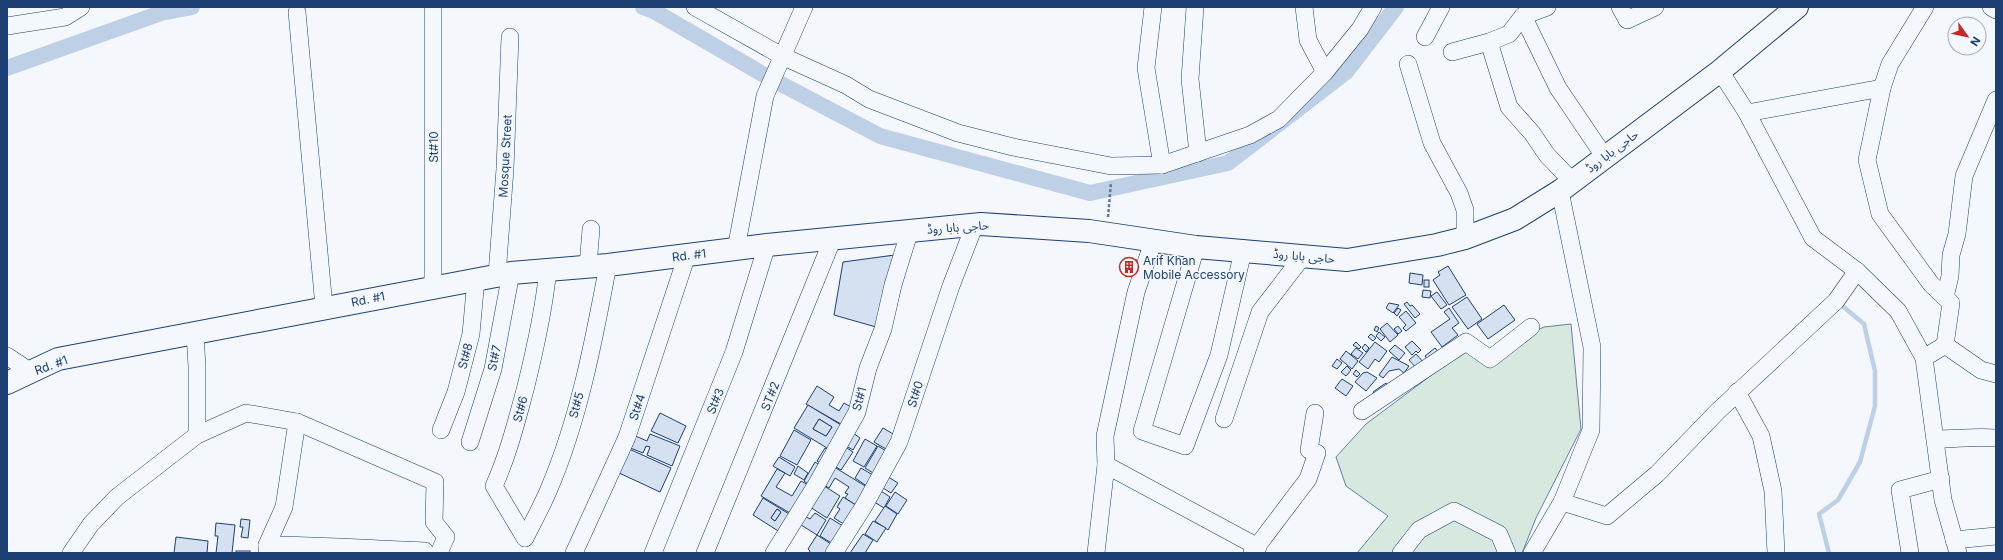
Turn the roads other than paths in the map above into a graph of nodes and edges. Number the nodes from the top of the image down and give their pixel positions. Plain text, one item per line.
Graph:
1 (81, 7) edge
2 (433, 7) edge
3 (695, 7) edge
4 (804, 7) edge
5 (1153, 7) edge
6 (1195, 7) edge
7 (1304, 7) edge
8 (1373, 7) edge
9 (1441, 7) edge
10 (1547, 7) edge
11 (1620, 7) edge
12 (1655, 7) edge
13 (1798, 7) edge
14 (1925, 7) edge
15 (1991, 7) edge
16 (1996, 10) edge
17 (65, 12) edge
18 (297, 12) dead end
19 (1523, 16) junction
20 (7, 26) edge
21 (510, 37) dead end
22 (1425, 38) dead end
23 (1489, 42) junction
24 (1452, 52) dead end
25 (781, 58) junction
26 (1408, 64) dead end
27 (1720, 71) junction
28 (1325, 72) junction
29 (1882, 88) junction
30 (1996, 100) edge
31 (1747, 113) junction
32 (1198, 153) junction
33 (1604, 156) junction
34 (1162, 164) junction
35 (1566, 186) junction
36 (975, 224) junction
37 (591, 229) dead end
38 (910, 230) junction
39 (833, 238) junction
40 (1465, 238) junction
41 (1153, 242) junction
42 (767, 245) junction
43 (1196, 247) junction
44 (736, 249) junction
45 (1244, 251) junction
46 (687, 255) junction
47 (1303, 256) junction
48 (598, 266) junction
49 (548, 269) junction
50 (1857, 271) junction
51 (495, 276) junction
52 (433, 286) junction
53 (1945, 297) junction
54 (324, 307) junction
55 (1531, 327) dead end
56 (194, 333) junction
57 (1945, 345) junction
58 (7, 356) edge
59 (1924, 358) junction
60 (31, 372) junction
61 (1996, 374) edge
62 (7, 383) edge
63 (1737, 392) junction
64 (1362, 411) dead end
65 (1315, 413) dead end
66 (1224, 419) dead end
67 (297, 422) junction
68 (441, 430) dead end
69 (196, 435) junction
70 (1996, 438) edge
71 (1936, 439) junction
72 (470, 442) dead end
73 (1106, 465) junction
74 (1941, 479) junction
75 (1562, 502) junction
76 (1996, 536) edge
77 (525, 538) joint
78 (1956, 546) edge
79 (267, 549) edge
80 (1255, 550) edge
81 (432, 552) edge
82 (71, 553) edge
83 (574, 553) edge
84 (653, 553) edge
85 (705, 553) edge
86 (774, 553) edge
87 (834, 553) edge
88 (1096, 553) edge
89 (1401, 553) edge
90 (1507, 553) edge
91 (1532, 553) edge
92 (1776, 553) edge
93 (1910, 553) edge

1 - 17 street
2 - 52 street, St#10
3 - 25 street
4 - 25 street
5 - 34 street
6 - 32 street
7 - 28 street
8 - 28 street
9 - 22 street
10 - 19 street
11 - 12 street
13 - 27 main road, حاجی بابا روڈ
14 - 29 street
15 - 16 street
17 - 20 street
18 - 54 street
19 - 23 street
19 - 33 street
21 - 51 street, Mosque Street
23 - 24 street
23 - 35 street
25 - 34 street
25 - 44 street
26 - 40 street
27 - 31 street
27 - 33 main road, حاجی بابا روڈ
28 - 32 street
29 - 31 street
29 - 53 street
30 - 53 street
31 - 50 street
32 - 34 street
33 - 35 main road, حاجی بابا روڈ
35 - 40 main road, حاجی بابا روڈ
35 - 75 street
36 - 38 main road, حاجی بابا روڈ
36 - 41 main road, حاجی بابا روڈ
36 - 87 street, St#0
37 - 48 street, St#5
38 - 39 main road, حاجی بابا روڈ
38 - 86 street, St#1
39 - 42 main road, حاجی بابا روڈ
39 - 85 street, ST#2
40 - 47 main road, حاجی بابا روڈ
41 - 43 main road, حاجی بابا روڈ
41 - 73 street
42 - 44 main road, حاجی بابا روڈ
42 - 84 street, St#3
43 - 45 main road, حاجی بابا روڈ
43 - 45 street
44 - 46 main road, Rd. #1
45 - 47 main road, حاجی بابا روڈ
46 - 48 main road, Rd. #1
46 - 83 street, St#4
47 - 66 street
48 - 49 main road, Rd. #1
48 - 77 street, St#5
49 - 51 main road, Rd. #1
49 - 77 street, St#6
50 - 59 street
50 - 63 street
51 - 52 main road, Rd. #1
51 - 68 street, St#8
51 - 72 street, St#7
52 - 54 main road, Rd. #1
53 - 57 street
54 - 56 main road, Rd. #1
55 - 64 street
56 - 60 main road, Rd. #1
56 - 69 street
57 - 59 street
57 - 61 street
58 - 60 street
59 - 71 street
60 - 62 main road, Rd. #1
63 - 75 street
63 - 92 street
65 - 80 street
67 - 69 street
67 - 79 street
67 - 81 street
69 - 82 street
70 - 71 street
71 - 74 street
73 - 80 street
73 - 88 street
74 - 78 street
74 - 93 street
75 - 91 street
76 - 78 street
79 - 81 street
89 - 90 street

